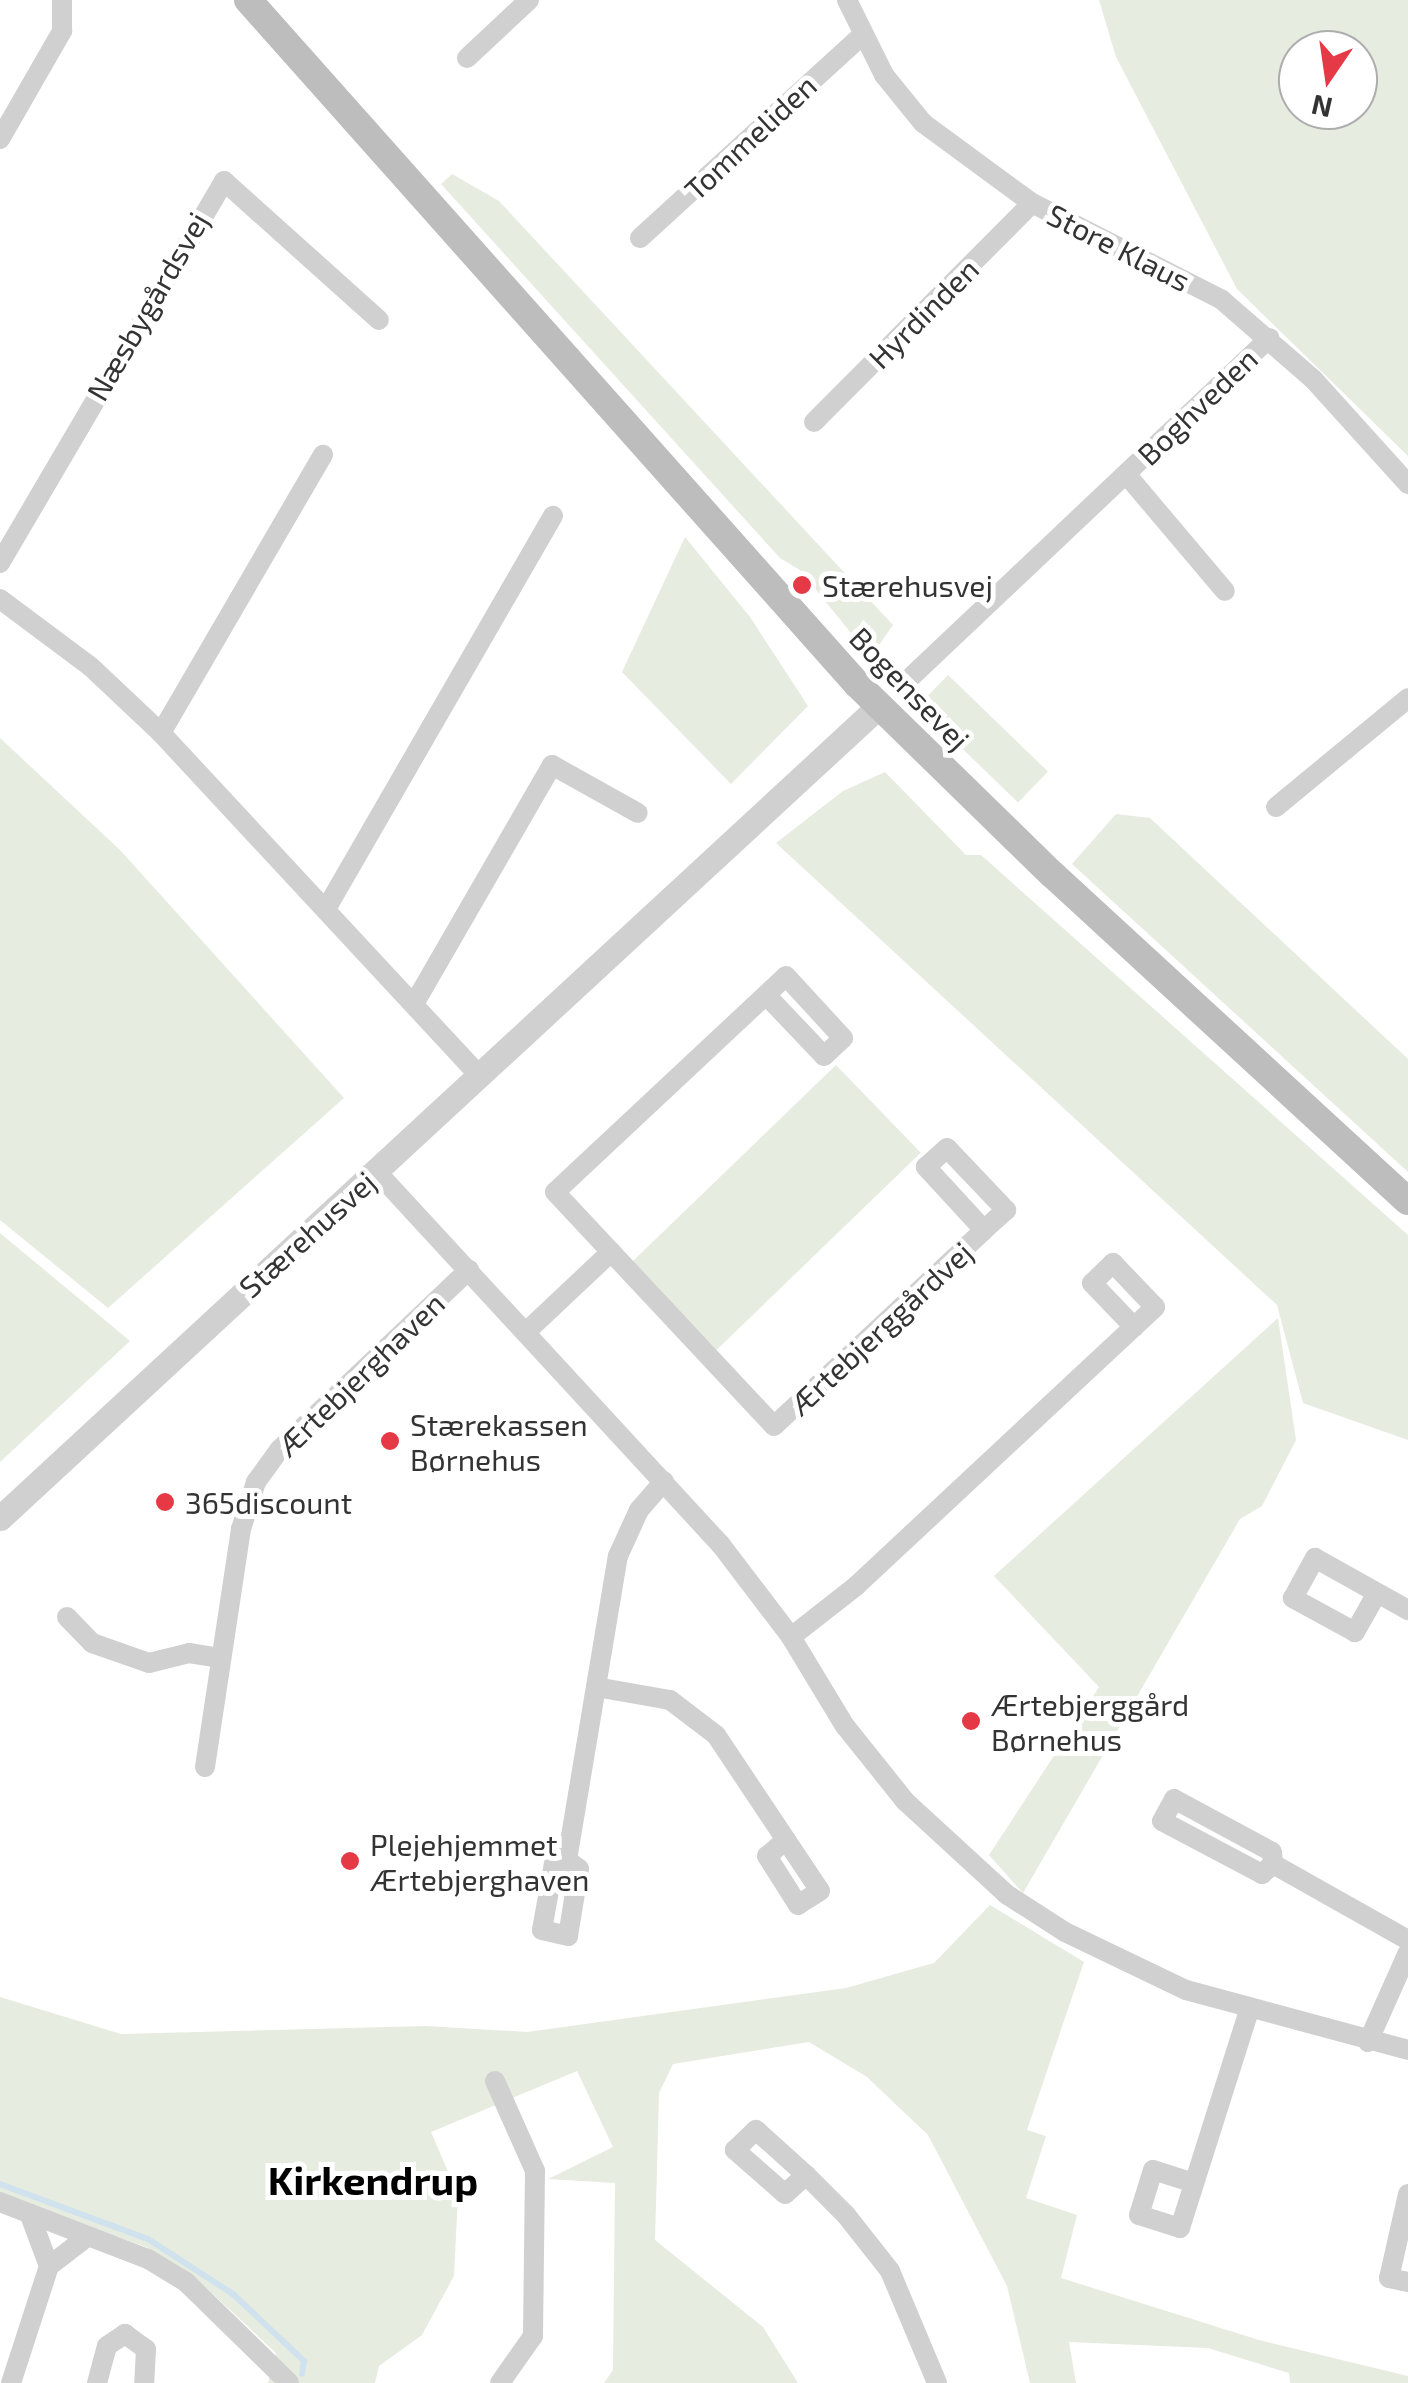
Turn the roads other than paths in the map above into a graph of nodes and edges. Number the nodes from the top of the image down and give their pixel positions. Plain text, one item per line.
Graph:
1 (62, 0) edge
2 (248, 0) edge
3 (529, 0) edge
4 (847, 0) edge
5 (860, 36) junction
6 (467, 58) dead end
7 (0, 139) edge
8 (1032, 203) junction
9 (640, 238) dead end
10 (379, 320) dead end
11 (1269, 338) junction
12 (814, 422) dead end
13 (323, 454) dead end
14 (1126, 474) junction
15 (1408, 484) edge
16 (554, 516) dead end
17 (0, 562) edge
18 (1225, 591) dead end
19 (0, 599) edge
20 (912, 676) dead end
21 (1408, 698) edge
22 (880, 706) junction
23 (161, 733) junction
24 (1276, 807) dead end
25 (638, 813) dead end
26 (326, 908) junction
27 (766, 994) dead end
28 (414, 1004) junction
29 (480, 1076) junction
30 (376, 1171) junction
31 (1408, 1202) edge
32 (984, 1230) dead end
33 (611, 1252) junction
34 (468, 1270) junction
35 (1134, 1327) dead end
36 (526, 1332) junction
37 (664, 1481) junction
38 (0, 1518) edge
39 (1377, 1593) dead end
40 (1408, 1610) edge
41 (66, 1617) dead end
42 (791, 1637) junction
43 (221, 1658) junction
44 (596, 1686) junction
45 (205, 1767) dead end
46 (786, 1840) dead end
47 (567, 1860) dead end
48 (1272, 1864) junction
49 (1408, 1940) edge
50 (1408, 1952) edge
51 (1249, 2010) junction
52 (1368, 2042) junction
53 (1408, 2050) edge
54 (495, 2081) dead end
55 (806, 2176) dead end
56 (1194, 2184) dead end
57 (1408, 2194) edge
58 (0, 2202) edge
59 (31, 2218) junction
60 (87, 2237) junction
61 (1402, 2252) edge
62 (49, 2266) junction
63 (1408, 2282) edge
64 (11, 2383) edge
65 (98, 2383) edge
66 (144, 2383) edge
67 (289, 2383) edge
68 (500, 2383) edge
69 (937, 2383) edge

1 - 7 street
2 - 22 main road, Bogensevej
3 - 6 street
4 - 5 street, Store Klaus
5 - 8 street, Store Klaus
5 - 9 street, Tommeliden
8 - 11 street, Store Klaus
8 - 12 street, Hyrdinden
10 - 17 street, Næsbygårdsvej
11 - 14 street, Boghveden
11 - 15 street, Store Klaus
13 - 23 street
14 - 18 street, Boghveden
14 - 20 street, Boghveden
16 - 26 street
19 - 23 street
21 - 24 street
22 - 29 street, Stærehusvej
22 - 31 main road, Bogensevej
23 - 26 street
25 - 28 street
26 - 28 street
27 - 33 street, Ærtebjerggårdvej
28 - 29 street
29 - 30 street, Stærehusvej
30 - 34 street
30 - 38 street, Stærehusvej
32 - 33 street, Ærtebjerggårdvej
33 - 36 street
34 - 36 street
34 - 43 street, Ærtebjerghaven
35 - 42 street
36 - 37 street
37 - 42 street
37 - 44 street
39 - 40 street
41 - 43 street
42 - 51 street
43 - 45 street, Ærtebjerghaven
44 - 46 street
44 - 47 street
48 - 48 street
48 - 49 street
50 - 52 street
51 - 52 street
51 - 56 street
52 - 53 street
54 - 68 street
55 - 69 street
57 - 61 street
58 - 59 street
59 - 60 street
59 - 62 street
60 - 62 street
60 - 67 street
61 - 63 street
62 - 64 street
65 - 66 street

